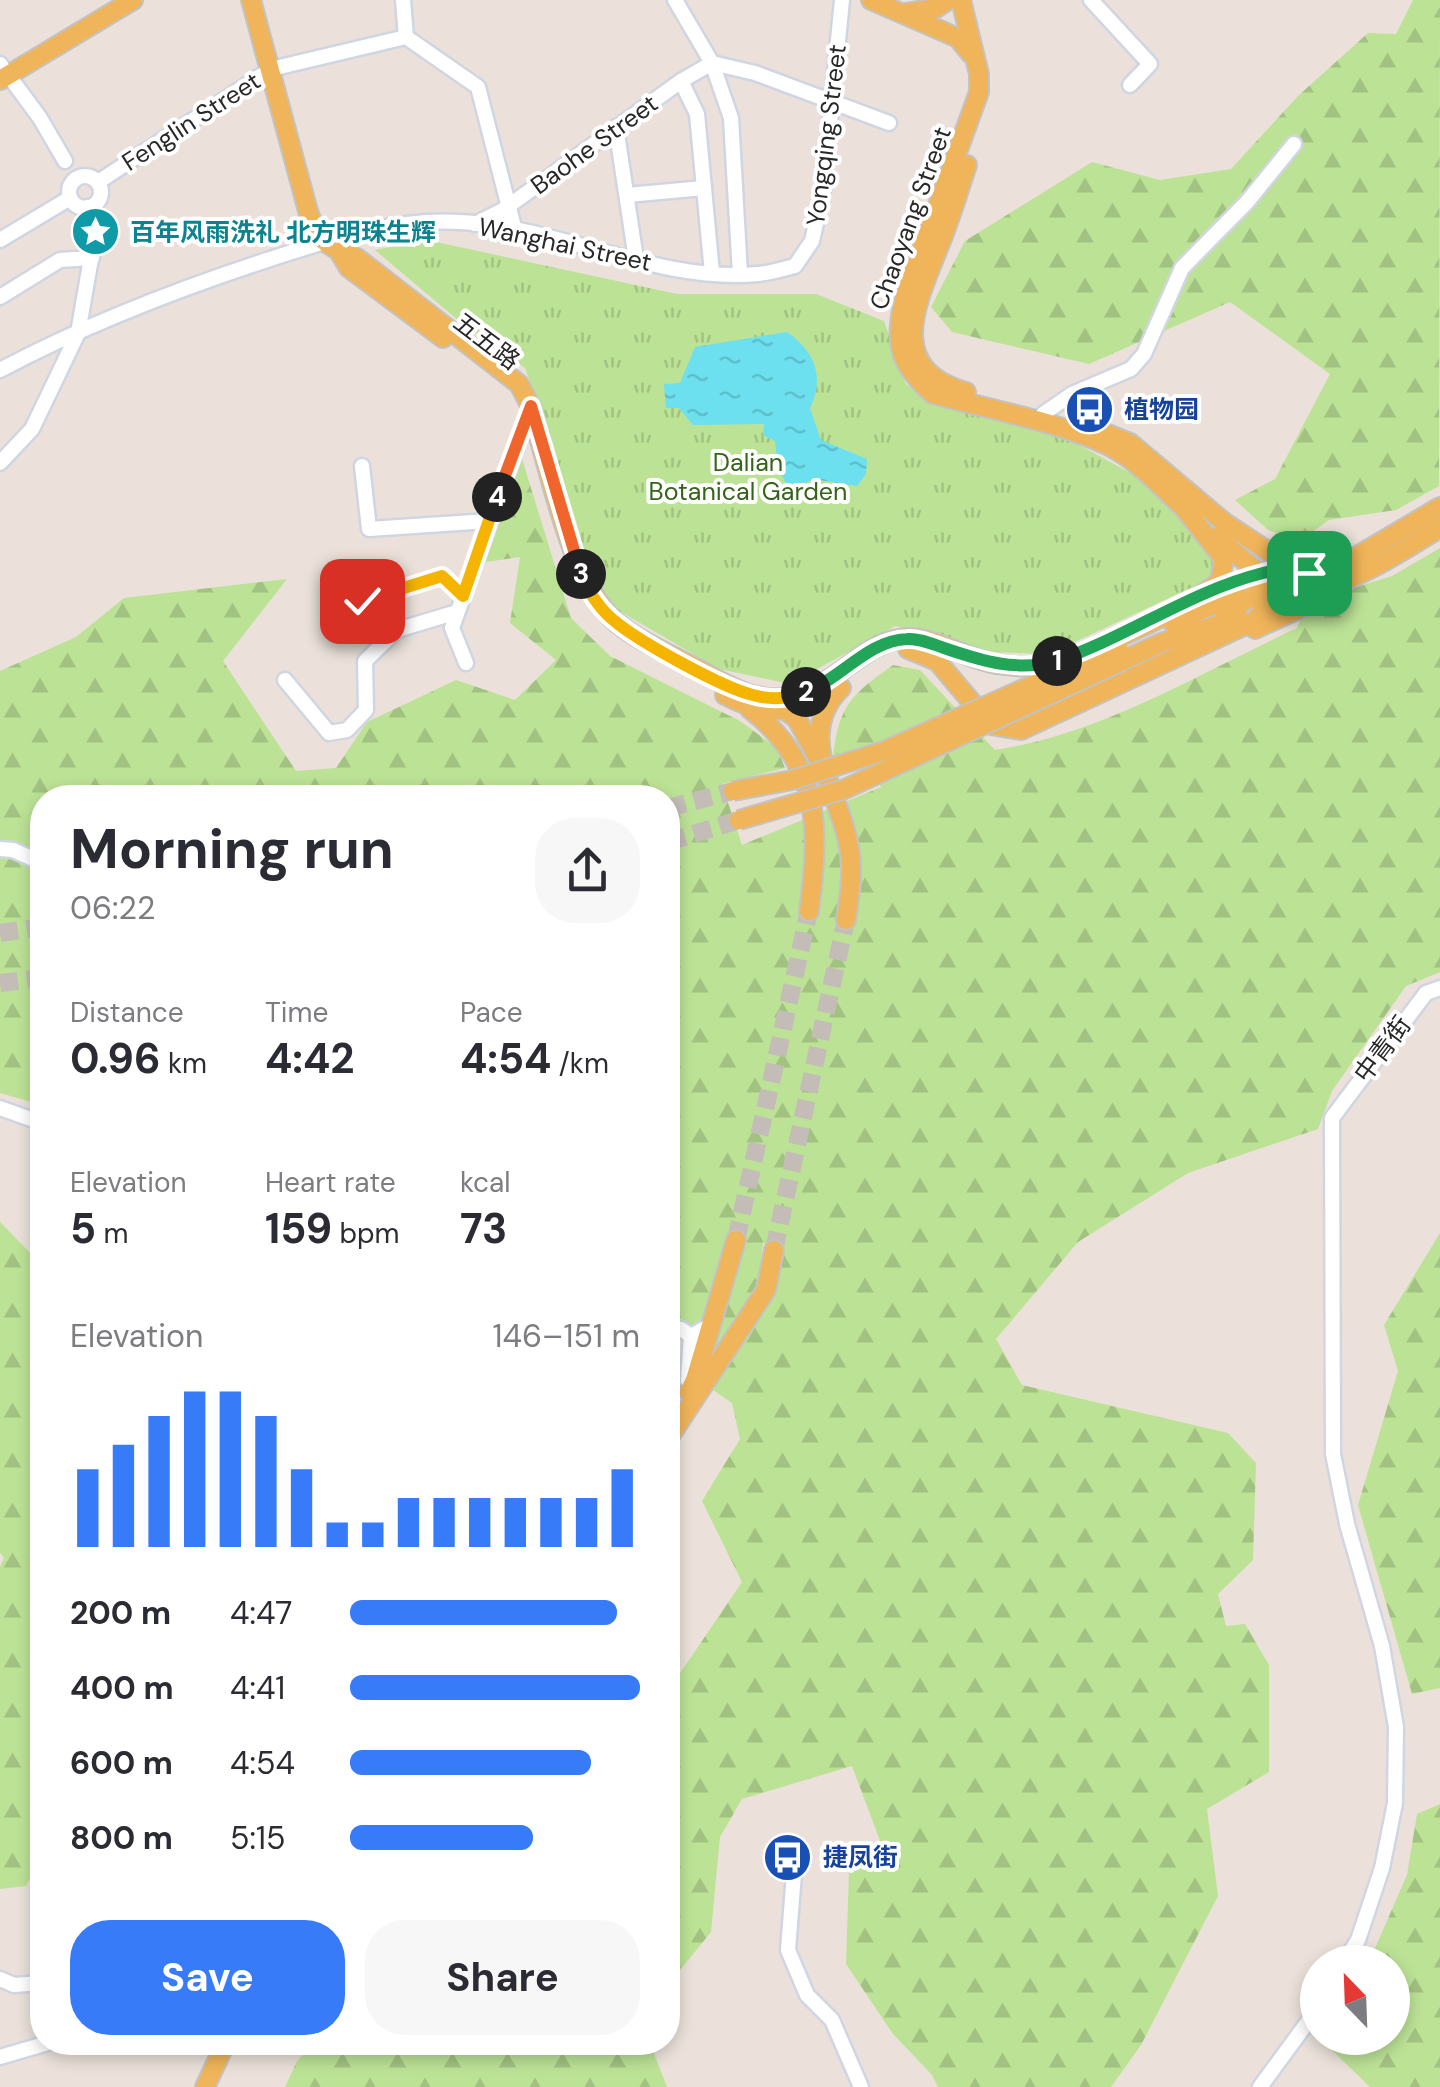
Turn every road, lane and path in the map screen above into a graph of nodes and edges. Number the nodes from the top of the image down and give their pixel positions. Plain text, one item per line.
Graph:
1 (133, 0) edge
2 (252, 0) edge
3 (404, 0) edge
4 (675, 0) edge
5 (842, 0) edge
6 (870, 0) edge
7 (948, 0) edge
8 (961, 0) edge
9 (970, 0) edge
10 (1092, 0) edge
11 (900, 13) junction
12 (406, 37) junction
13 (712, 62) junction
14 (976, 63) junction
15 (271, 69) junction
16 (3, 73) edge
17 (681, 81) junction
18 (1130, 85) dead end
19 (832, 104) junction
20 (889, 122) dead end
21 (616, 127) junction
22 (1294, 144) dead end
23 (70, 170) junction
24 (98, 182) junction
25 (704, 188) junction
26 (626, 195) junction
27 (70, 198) junction
28 (509, 205) junction
29 (87, 207) junction
30 (476, 224) junction
31 (516, 231) junction
32 (0, 240) edge
33 (323, 242) junction
34 (93, 253) junction
35 (636, 259) junction
36 (795, 266) joint
37 (712, 273) junction
38 (740, 274) junction
39 (0, 297) edge
40 (78, 333) junction
41 (0, 370) edge
42 (528, 414) junction
43 (1044, 414) junction
44 (0, 463) edge
45 (362, 466) dead end
46 (1440, 507) edge
47 (1188, 512) junction
48 (488, 521) junction
49 (1226, 523) junction
50 (1440, 528) edge
51 (1350, 560) junction
52 (1386, 560) junction
53 (1266, 575) junction
54 (1342, 582) junction
55 (463, 596) junction
56 (1198, 598) junction
57 (1267, 608) junction
58 (457, 612) junction
59 (345, 627) dead end
60 (1161, 643) junction
61 (1093, 649) junction
62 (1120, 654) junction
63 (466, 663) dead end
64 (285, 680) dead end
65 (816, 688) junction
66 (841, 688) junction
67 (1117, 688) junction
68 (765, 698) junction
69 (748, 707) junction
70 (797, 712) junction
71 (1032, 726) junction
72 (808, 755) junction
73 (733, 791) tunnel mouth
74 (738, 820) tunnel mouth
75 (0, 849) edge
76 (30, 858) edge
77 (809, 911) tunnel mouth
78 (846, 920) tunnel mouth
79 (1440, 988) edge
80 (0, 1108) edge
81 (30, 1119) edge
82 (736, 1240) tunnel mouth
83 (774, 1250) tunnel mouth
84 (712, 1324) junction
85 (680, 1329) edge
86 (691, 1336) junction
87 (688, 1394) junction
88 (680, 1406) edge
89 (680, 1421) edge
90 (796, 1848) dead end
91 (1355, 1945) edge
92 (0, 1979) edge
93 (30, 1984) edge
94 (1300, 2033) edge
95 (30, 2048) edge
96 (210, 2055) edge
97 (220, 2055) edge
98 (0, 2057) edge
99 (194, 2087) edge
100 (205, 2087) edge
101 (861, 2087) edge
102 (1260, 2087) edge

1 - 16 main road
2 - 15 main road
3 - 12 street
4 - 13 street
5 - 19 street, Yongqing Street
6 - 11 main road
7 - 11 main road
8 - 14 main road, Chaoyang Street
9 - 43 main road, Chaoyang Street
10 - 18 street
11 - 14 main road
12 - 15 street, Fenglin Street
12 - 28 street
13 - 17 street, Baohe Street
13 - 19 street
13 - 38 street
14 - 47 main road, Chaoyang Street
15 - 24 street, Fenglin Street
15 - 33 main road
16 - 23 street
17 - 21 street, Baohe Street
17 - 25 street
19 - 20 street
19 - 36 street, Yongqing Street
21 - 26 street
21 - 28 street, Baohe Street
22 - 43 street
23 - 24 street
23 - 27 street
24 - 29 street
25 - 26 street
25 - 37 street
26 - 35 street
27 - 29 street
27 - 32 street
28 - 30 street, Baohe Street
28 - 31 street
29 - 34 street
30 - 31 street, Wanghai Street
30 - 33 street, Wanghai Street
31 - 35 street, Wanghai Street
33 - 40 street, Wanghai Street
33 - 42 main road, 五五路
34 - 39 street
34 - 40 street
35 - 37 street, Wanghai Street
36 - 38 street, Wanghai Street
37 - 38 street, Wanghai Street
40 - 41 street, Wanghai Street
40 - 44 street
42 - 48 street
42 - 68 main road, 五五路
42 - 69 main road, 五五路
43 - 49 main road, Chaoyang Street
45 - 48 street
46 - 51 main road
47 - 53 main road, Chaoyang Street
47 - 56 main road
48 - 55 street
49 - 51 main road
49 - 53 main road
50 - 52 main road
51 - 53 main road
52 - 54 main road
52 - 67 main road
53 - 54 main road
53 - 56 main road
53 - 57 main road
53 - 60 main road
53 - 62 main road
54 - 57 main road
55 - 58 street
55 - 59 street
56 - 61 main road
57 - 60 main road
57 - 67 main road
58 - 63 street
58 - 64 street
60 - 62 main road
61 - 65 main road
61 - 71 main road
62 - 73 main road, bridge
62 - 74 main road, bridge
65 - 68 main road
65 - 70 main road
66 - 70 main road
66 - 71 main road
66 - 72 main road
67 - 71 main road
68 - 70 main road, 五五路
69 - 70 main road, 五五路
69 - 72 main road
70 - 72 main road
72 - 77 main road
72 - 78 main road
75 - 76 street
79 - 91 street, 中青街
80 - 81 street
82 - 84 main road
83 - 89 main road
84 - 86 street
84 - 87 main road
85 - 86 street
86 - 87 street
87 - 88 main road
90 - 101 street
92 - 93 street
94 - 102 street
95 - 98 street
96 - 99 main road
97 - 100 main road

